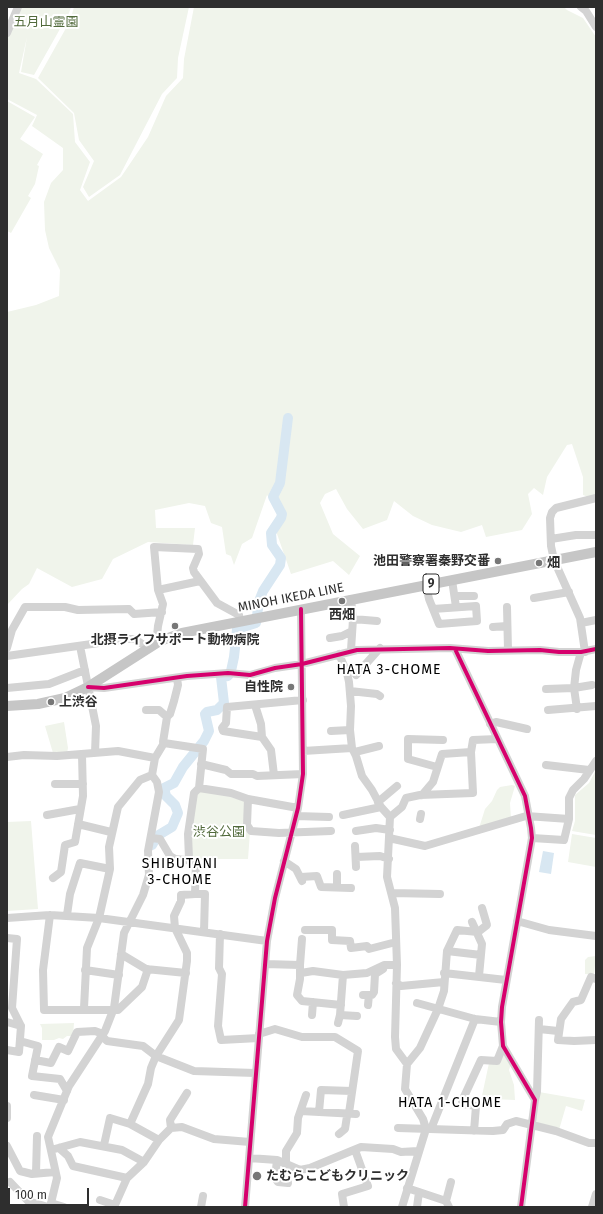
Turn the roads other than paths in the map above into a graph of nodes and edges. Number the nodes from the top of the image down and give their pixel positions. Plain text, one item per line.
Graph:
1 (18, 7) edge
2 (581, 7) edge
3 (596, 27) edge
4 (7, 33) edge
5 (596, 498) edge
6 (596, 535) edge
7 (551, 538) junction
8 (596, 552) edge
9 (554, 560) junction
10 (452, 580) junction
11 (200, 581) junction
12 (426, 585) junction
13 (158, 590) junction
14 (569, 592) junction
15 (455, 596) junction
16 (474, 596) dead end
17 (534, 598) dead end
18 (352, 599) junction
19 (456, 607) junction
20 (507, 607) dead end
21 (301, 609) junction
22 (433, 609) junction
23 (162, 612) junction
24 (353, 619) junction
25 (596, 620) edge
26 (242, 621) junction
27 (376, 621) dead end
28 (581, 623) junction
29 (507, 626) junction
30 (493, 627) dead end
31 (9, 628) edge
32 (352, 631) junction
33 (333, 636) dead end
34 (160, 641) junction
35 (80, 646) junction
36 (7, 648) edge
37 (148, 648) junction
38 (380, 648) junction
39 (455, 649) junction
40 (596, 649) edge
41 (351, 650) junction
42 (508, 650) junction
43 (583, 652) junction
44 (339, 654) junction
45 (7, 656) edge
46 (302, 664) junction
47 (85, 670) junction
48 (356, 675) dead end
49 (177, 678) junction
50 (592, 685) dead end
51 (88, 687) junction
52 (7, 688) edge
53 (574, 688) junction
54 (546, 690) dead end
55 (350, 691) junction
56 (380, 696) dead end
57 (303, 700) junction
58 (255, 705) junction
59 (7, 706) edge
60 (596, 706) edge
61 (577, 709) junction
62 (146, 710) dead end
63 (548, 710) dead end
64 (167, 717) junction
65 (490, 724) junction
66 (527, 729) dead end
67 (350, 730) junction
68 (331, 731) dead end
69 (262, 737) junction
70 (497, 739) junction
71 (164, 743) junction
72 (379, 746) dead end
73 (353, 750) junction
74 (303, 751) junction
75 (470, 752) junction
76 (95, 753) junction
77 (442, 754) junction
78 (82, 755) junction
79 (7, 758) edge
80 (155, 758) junction
81 (596, 761) edge
82 (201, 764) junction
83 (546, 765) dead end
84 (437, 767) junction
85 (589, 770) junction
86 (303, 774) junction
87 (152, 775) junction
88 (274, 775) junction
89 (55, 784) dead end
90 (83, 784) junction
91 (397, 786) dead end
92 (199, 788) junction
93 (422, 795) junction
94 (248, 799) junction
95 (380, 805) junction
96 (80, 809) junction
97 (297, 812) junction
98 (47, 815) dead end
99 (343, 815) dead end
100 (530, 816) junction
101 (328, 817) dead end
102 (390, 817) junction
103 (569, 819) junction
104 (78, 824) junction
105 (331, 831) dead end
106 (356, 831) dead end
107 (111, 832) junction
108 (292, 832) junction
109 (389, 834) junction
110 (152, 838) junction
111 (532, 838) junction
112 (355, 846) dead end
113 (356, 857) junction
114 (189, 859) junction
115 (389, 859) junction
116 (284, 861) junction
117 (356, 867) dead end
118 (110, 869) junction
119 (337, 874) dead end
120 (53, 878) dead end
121 (337, 887) junction
122 (351, 888) dead end
123 (392, 893) junction
124 (195, 894) junction
125 (440, 894) dead end
126 (482, 908) dead end
127 (50, 915) junction
128 (67, 915) junction
129 (7, 918) edge
130 (99, 918) junction
131 (517, 921) junction
132 (129, 922) junction
133 (472, 922) dead end
134 (175, 928) junction
135 (305, 930) dead end
136 (204, 932) junction
137 (478, 932) junction
138 (220, 934) junction
139 (596, 936) edge
140 (7, 938) edge
141 (302, 939) dead end
142 (267, 941) junction
143 (396, 942) junction
144 (447, 951) junction
145 (121, 954) junction
146 (481, 955) junction
147 (265, 964) junction
148 (393, 965) junction
149 (148, 969) junction
150 (300, 969) junction
151 (85, 970) junction
152 (186, 973) junction
153 (118, 974) junction
154 (343, 975) junction
155 (479, 976) junction
156 (444, 978) junction
157 (596, 979) edge
158 (506, 980) junction
159 (396, 982) junction
160 (313, 1002) junction
161 (417, 1003) dead end
162 (341, 1005) junction
163 (368, 1005) dead end
164 (84, 1008) junction
165 (115, 1009) junction
166 (438, 1009) junction
167 (312, 1015) dead end
168 (340, 1015) junction
169 (357, 1016) dead end
170 (475, 1019) junction
171 (539, 1020) dead end
172 (7, 1022) edge
173 (501, 1022) junction
174 (338, 1023) dead end
175 (22, 1026) junction
176 (539, 1029) junction
177 (558, 1030) junction
178 (259, 1036) junction
179 (103, 1037) junction
180 (596, 1040) edge
181 (20, 1041) junction
182 (503, 1046) junction
183 (7, 1050) edge
184 (156, 1056) junction
185 (35, 1060) junction
186 (407, 1064) junction
187 (255, 1073) junction
188 (67, 1091) junction
189 (352, 1091) junction
190 (187, 1093) dead end
191 (34, 1095) dead end
192 (306, 1095) dead end
193 (64, 1100) junction
194 (535, 1100) junction
195 (7, 1106) edge
196 (301, 1111) junction
197 (319, 1112) junction
198 (353, 1114) junction
199 (7, 1118) edge
200 (130, 1124) junction
201 (532, 1124) junction
202 (171, 1128) junction
203 (398, 1128) dead end
204 (428, 1129) junction
205 (474, 1131) junction
206 (340, 1134) dead end
207 (37, 1136) dead end
208 (159, 1140) junction
209 (250, 1142) junction
210 (596, 1143) edge
211 (104, 1145) junction
212 (7, 1146) edge
213 (55, 1149) junction
214 (354, 1150) junction
215 (418, 1151) junction
216 (249, 1158) junction
217 (277, 1160) junction
218 (144, 1162) junction
219 (286, 1165) junction
220 (20, 1171) junction
221 (55, 1172) junction
222 (36, 1173) junction
223 (128, 1178) junction
224 (451, 1182) dead end
225 (288, 1183) dead end
226 (8, 1184) edge
227 (408, 1188) junction
228 (419, 1192) junction
229 (596, 1194) edge
230 (203, 1196) dead end
231 (100, 1200) dead end
232 (448, 1204) edge
233 (50, 1206) edge
234 (114, 1206) edge
235 (64, 1207) edge
236 (201, 1207) edge
237 (244, 1207) edge
238 (344, 1207) edge
239 (402, 1207) edge
240 (417, 1207) edge
241 (522, 1207) edge
242 (592, 1207) edge

1 - 4 street
2 - 3 street
5 - 7 street
6 - 7 street
7 - 9 street
8 - 9 main road, MINOH IKEDA LINE / 9
9 - 10 main road, MINOH IKEDA LINE / 9
9 - 14 street
10 - 12 main road, MINOH IKEDA LINE / 9
10 - 15 street
11 - 13 street
11 - 13 street
11 - 26 street
12 - 18 main road, MINOH IKEDA LINE / 9
12 - 22 street
13 - 23 street
14 - 17 street
14 - 28 street
15 - 16 street
15 - 19 street
18 - 21 main road, MINOH IKEDA LINE / 9
18 - 24 street
19 - 22 street
19 - 22 street
20 - 29 street
21 - 26 main road, MINOH IKEDA LINE / 9
21 - 46 street
23 - 31 street
23 - 34 street
24 - 27 street
24 - 32 street
25 - 28 street
26 - 34 main road, MINOH IKEDA LINE / 9
28 - 43 street
29 - 30 street
29 - 42 street
31 - 36 street
32 - 33 street
32 - 41 street
34 - 37 main road, MINOH IKEDA LINE / 9
35 - 37 street
35 - 45 street
35 - 47 street
37 - 51 main road, MINOH IKEDA LINE / 9
38 - 39 street
38 - 41 street
38 - 48 street
39 - 42 street
39 - 65 street
40 - 43 street
41 - 44 street
42 - 43 street
43 - 53 street
44 - 46 street
44 - 55 street
46 - 49 street
46 - 57 street
47 - 51 street
47 - 52 street
49 - 51 street
49 - 64 street
50 - 53 street
51 - 59 main road, MINOH IKEDA LINE / 9
51 - 76 street
53 - 54 street
53 - 61 street
55 - 56 street
55 - 67 street
57 - 58 street
57 - 74 street
58 - 69 street
58 - 69 street
60 - 61 street
61 - 63 street
62 - 64 street
64 - 71 street
65 - 66 street
65 - 70 street
67 - 68 street
67 - 73 street
69 - 88 street
70 - 75 street
70 - 100 street
71 - 80 street
71 - 82 street
72 - 73 street
73 - 74 street
73 - 95 street
74 - 86 street
75 - 77 street
75 - 93 street
76 - 78 street
76 - 80 street
77 - 84 street
77 - 84 street
78 - 79 street
78 - 90 street
80 - 87 street
81 - 85 street
82 - 88 street
82 - 92 street
83 - 85 street
84 - 93 street
85 - 103 street
86 - 88 street
86 - 97 street
87 - 107 street
87 - 110 street
89 - 90 street
90 - 96 street
91 - 95 street
92 - 94 street
92 - 114 street
93 - 102 street
94 - 97 street
94 - 108 street
95 - 99 street
95 - 102 street
96 - 98 street
96 - 104 street
97 - 101 street
97 - 108 street
100 - 103 street
100 - 109 street
100 - 111 street
102 - 109 street
103 - 111 street
104 - 107 street
104 - 120 street
105 - 108 street
106 - 109 street
107 - 118 street
108 - 116 street
109 - 115 street
110 - 114 street
110 - 132 street
111 - 131 street
112 - 113 street
113 - 115 street
113 - 117 street
114 - 124 street
115 - 123 street
116 - 121 street
116 - 142 street
118 - 128 street
118 - 130 street
119 - 121 street
121 - 122 street
123 - 125 street
123 - 143 street
124 - 134 street
124 - 136 street
126 - 137 street
127 - 128 street
127 - 129 street
127 - 164 street
128 - 130 street
130 - 132 street
130 - 151 street
131 - 139 street
131 - 158 street
132 - 134 street
132 - 145 street
133 - 137 street
134 - 136 street
134 - 152 street
135 - 143 street
136 - 138 street
137 - 144 street
137 - 146 street
138 - 142 street
138 - 178 street
140 - 175 street
141 - 150 street
142 - 147 street
143 - 148 street
144 - 146 street
144 - 156 street
145 - 149 street
145 - 153 street
146 - 155 street
147 - 150 street
147 - 178 street
148 - 154 street
148 - 159 street
148 - 163 street
149 - 152 street
149 - 165 street
150 - 154 street
150 - 160 street
151 - 153 street
151 - 164 street
152 - 184 street
153 - 165 street
154 - 162 street
155 - 156 street
155 - 158 street
156 - 159 street
156 - 166 street
157 - 177 street
158 - 173 street
159 - 186 street
160 - 162 street
160 - 167 street
161 - 166 street
162 - 168 street
164 - 165 street
165 - 179 street
166 - 170 street
166 - 186 street
168 - 169 street
168 - 174 street
170 - 173 street
170 - 204 street
171 - 176 street
172 - 175 street
173 - 182 street
175 - 181 street
176 - 177 street
176 - 194 street
177 - 180 street
178 - 187 street
178 - 189 street
179 - 184 street
179 - 185 street
179 - 188 street
181 - 183 street
181 - 185 street
182 - 194 street
182 - 205 street
184 - 187 street
184 - 200 street
185 - 188 street
186 - 204 street
187 - 209 street
188 - 193 street
189 - 197 street
189 - 198 street
190 - 202 street
191 - 193 street
192 - 196 street
193 - 213 street
194 - 201 street
195 - 199 street
196 - 197 street
196 - 219 street
197 - 198 street
198 - 206 street
200 - 208 street
200 - 211 street
201 - 205 street
201 - 210 street
201 - 241 street
202 - 208 street
202 - 209 street
203 - 204 street
204 - 205 street
204 - 215 street
207 - 222 street
208 - 218 street
209 - 216 street
211 - 213 street
211 - 218 street
212 - 220 street
213 - 221 street
213 - 223 street
214 - 215 street
214 - 219 street
214 - 238 street
215 - 227 street
216 - 217 street
216 - 237 street
217 - 219 street
217 - 225 street
218 - 223 street
220 - 222 street
220 - 226 street
221 - 222 street
221 - 233 street
223 - 234 street
224 - 232 street
226 - 233 street
227 - 228 street
227 - 239 street
228 - 232 street
228 - 240 street
229 - 242 street
230 - 236 street
231 - 234 street
233 - 235 street

